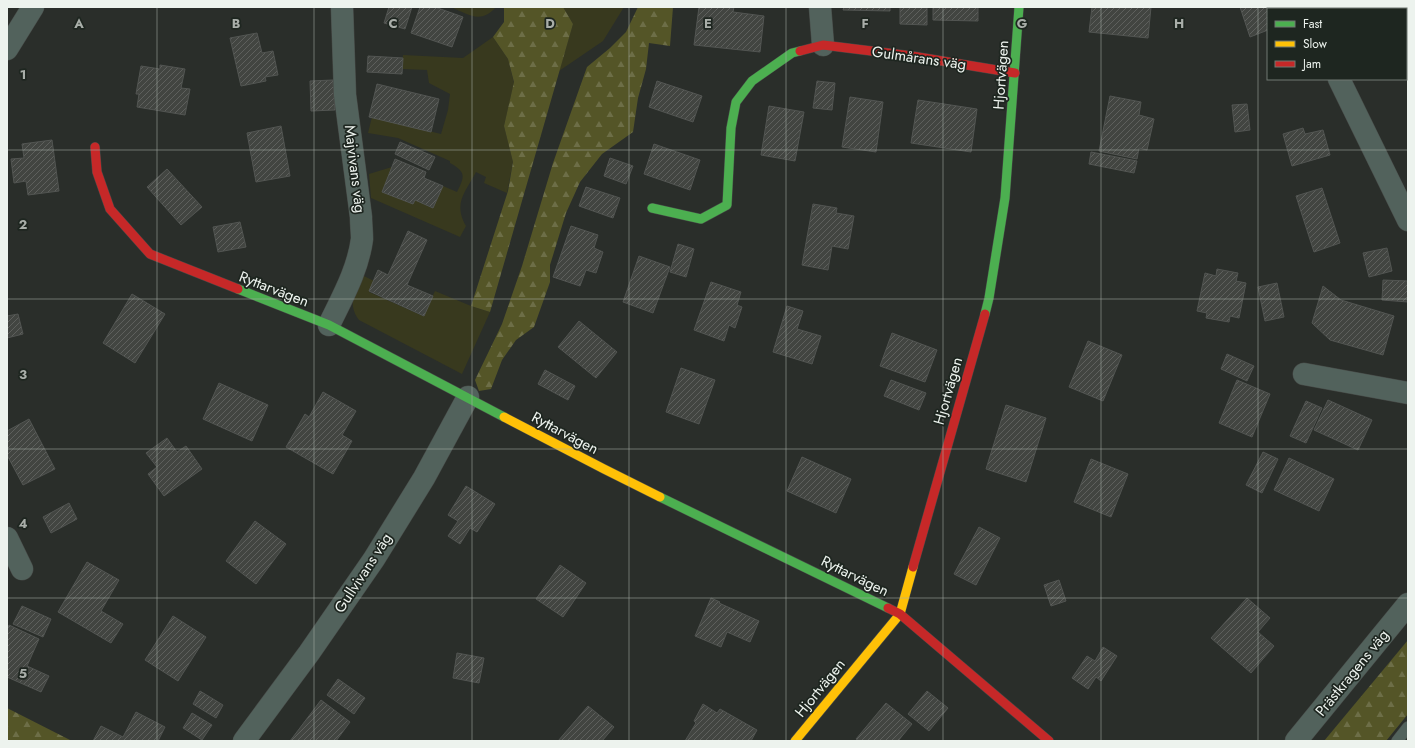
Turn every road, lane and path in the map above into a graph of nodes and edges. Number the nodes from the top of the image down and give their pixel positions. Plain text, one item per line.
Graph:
1 (33, 7) edge
2 (342, 7) edge
3 (820, 7) edge
4 (1019, 7) edge
5 (823, 45) junction
6 (7, 49) edge
7 (1015, 73) junction
8 (1339, 80) edge
9 (95, 147) dead end
10 (652, 208) dead end
11 (1408, 220) edge
12 (329, 325) junction
13 (1304, 374) dead end
14 (1408, 393) edge
15 (468, 397) junction
16 (7, 538) edge
17 (22, 569) dead end
18 (1408, 604) edge
19 (900, 614) junction
20 (1408, 727) edge
21 (244, 741) edge
22 (795, 741) edge
23 (1049, 741) edge
24 (1296, 741) edge
25 (1397, 741) edge

1 - 6 street
2 - 12 street, Majvivans väg
3 - 5 street
4 - 7 street, Hjortvägen
5 - 7 street, Gulmårans väg
5 - 10 street, Gulmårans väg
7 - 19 street, Hjortvägen
8 - 11 street
9 - 12 street, Ryttarvägen
12 - 15 street, Ryttarvägen
13 - 14 street
15 - 19 street, Ryttarvägen
15 - 21 street, Gullvivans väg
16 - 17 street
18 - 24 street, Prästkragens väg
19 - 22 street, Hjortvägen
19 - 23 street, Ryttarvägen
20 - 25 lane

